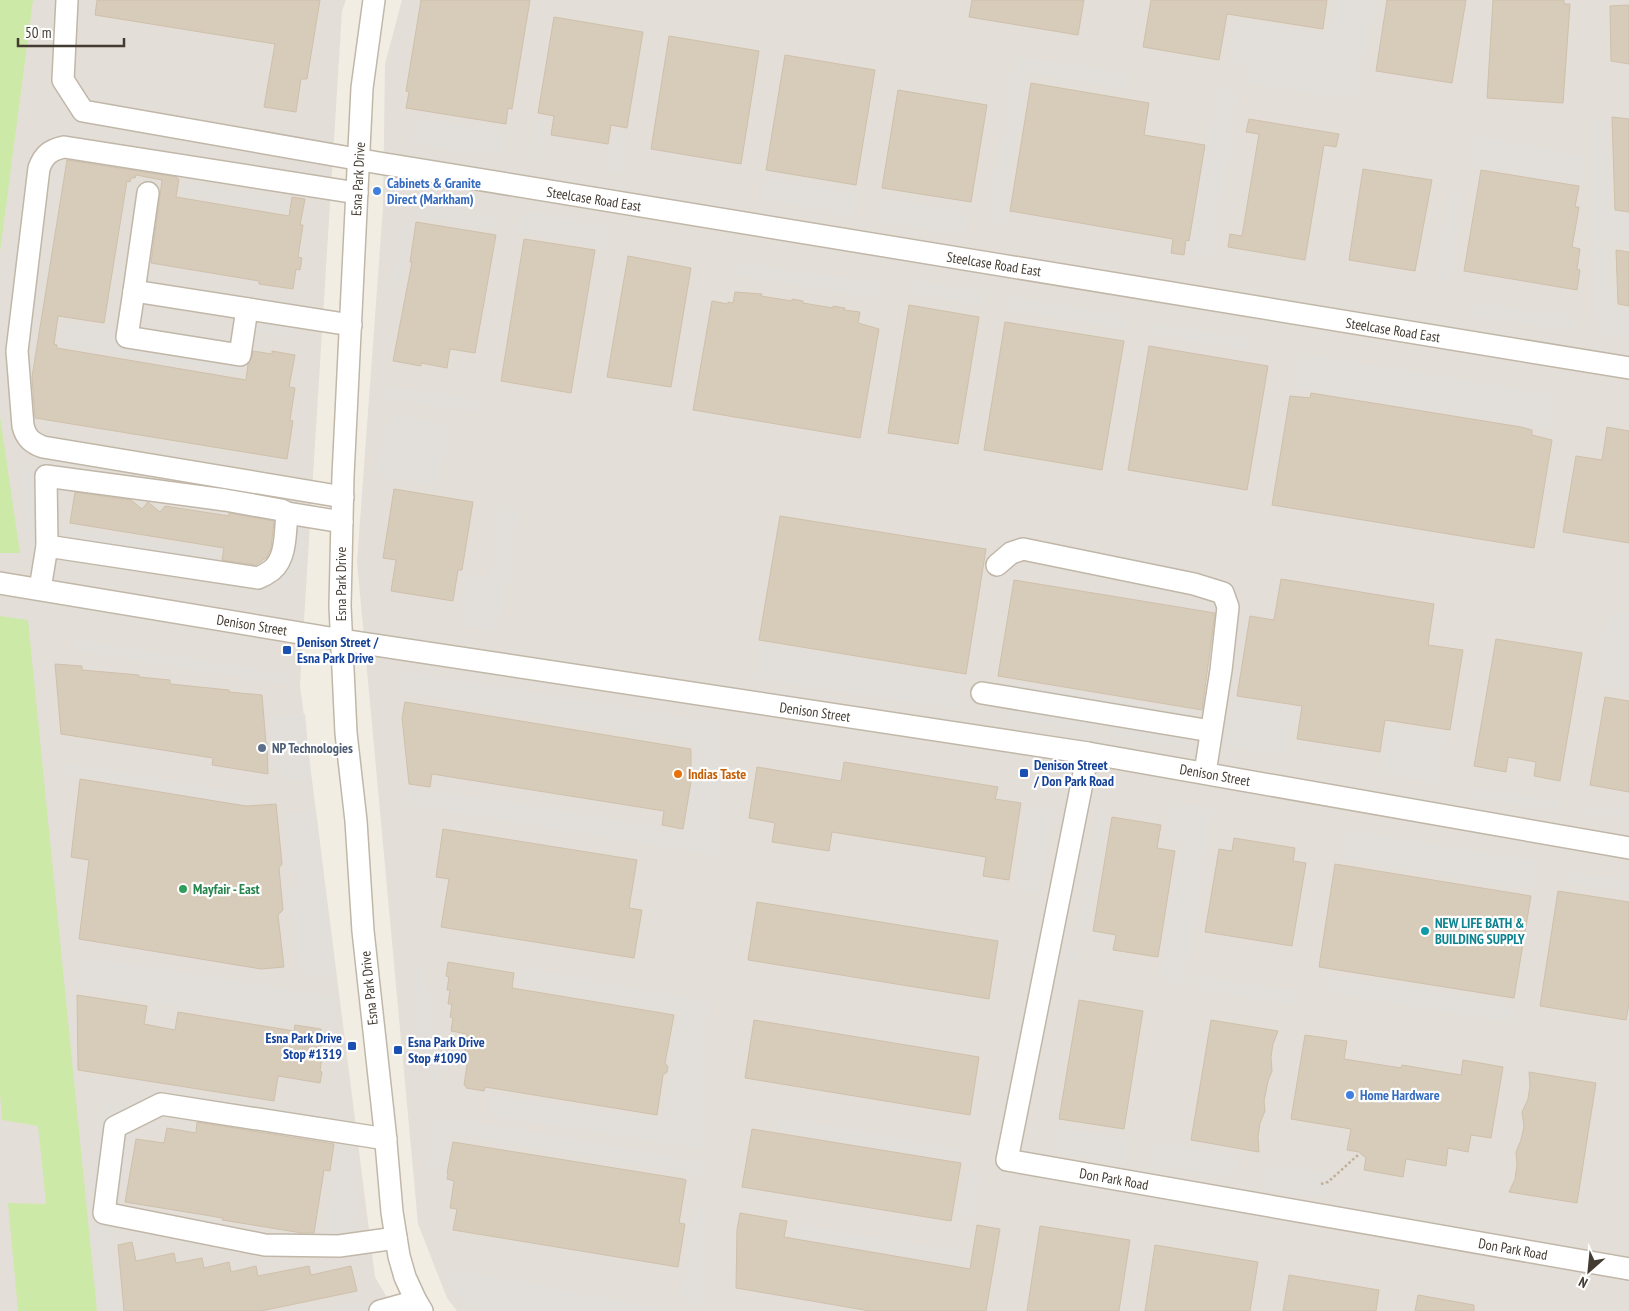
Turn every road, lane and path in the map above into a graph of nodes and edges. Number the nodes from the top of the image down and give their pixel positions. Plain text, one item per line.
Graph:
1 (67, 0) edge
2 (374, 0) edge
3 (358, 160) junction
4 (148, 193) dead end
5 (357, 193) junction
6 (134, 291) junction
7 (247, 309) junction
8 (351, 324) junction
9 (1629, 368) edge
10 (343, 497) junction
11 (287, 513) junction
12 (342, 522) junction
13 (47, 546) junction
14 (997, 565) dead end
15 (0, 583) edge
16 (40, 589) junction
17 (342, 640) junction
18 (982, 692) dead end
19 (1211, 731) junction
20 (1088, 753) junction
21 (1205, 773) junction
22 (1629, 848) edge
23 (386, 1139) junction
24 (1358, 1155) dead end
25 (1321, 1184) dead end
26 (396, 1238) junction
27 (1629, 1269) edge
28 (419, 1306) edge
29 (380, 1311) edge

1 - 3 street, Steelcase Road East
2 - 3 street, Esna Park Drive
3 - 5 street, Esna Park Drive
3 - 9 street, Steelcase Road East
4 - 6 street
5 - 8 street, Esna Park Drive
5 - 10 street
6 - 7 street
6 - 7 street
7 - 8 street
8 - 10 street, Esna Park Drive
10 - 12 street, Esna Park Drive
11 - 12 street
11 - 13 street
11 - 13 street
12 - 17 street, Esna Park Drive
13 - 16 street
14 - 19 street
15 - 16 street, Denison Street
16 - 17 street, Denison Street
17 - 20 street, Denison Street
17 - 23 street, Esna Park Drive
18 - 19 street
19 - 21 street
20 - 21 street, Denison Street
20 - 27 street, Don Park Road
21 - 22 street, Denison Street
23 - 26 street, Esna Park Drive
23 - 26 street
24 - 25 path
26 - 28 street, Esna Park Drive
28 - 29 street

